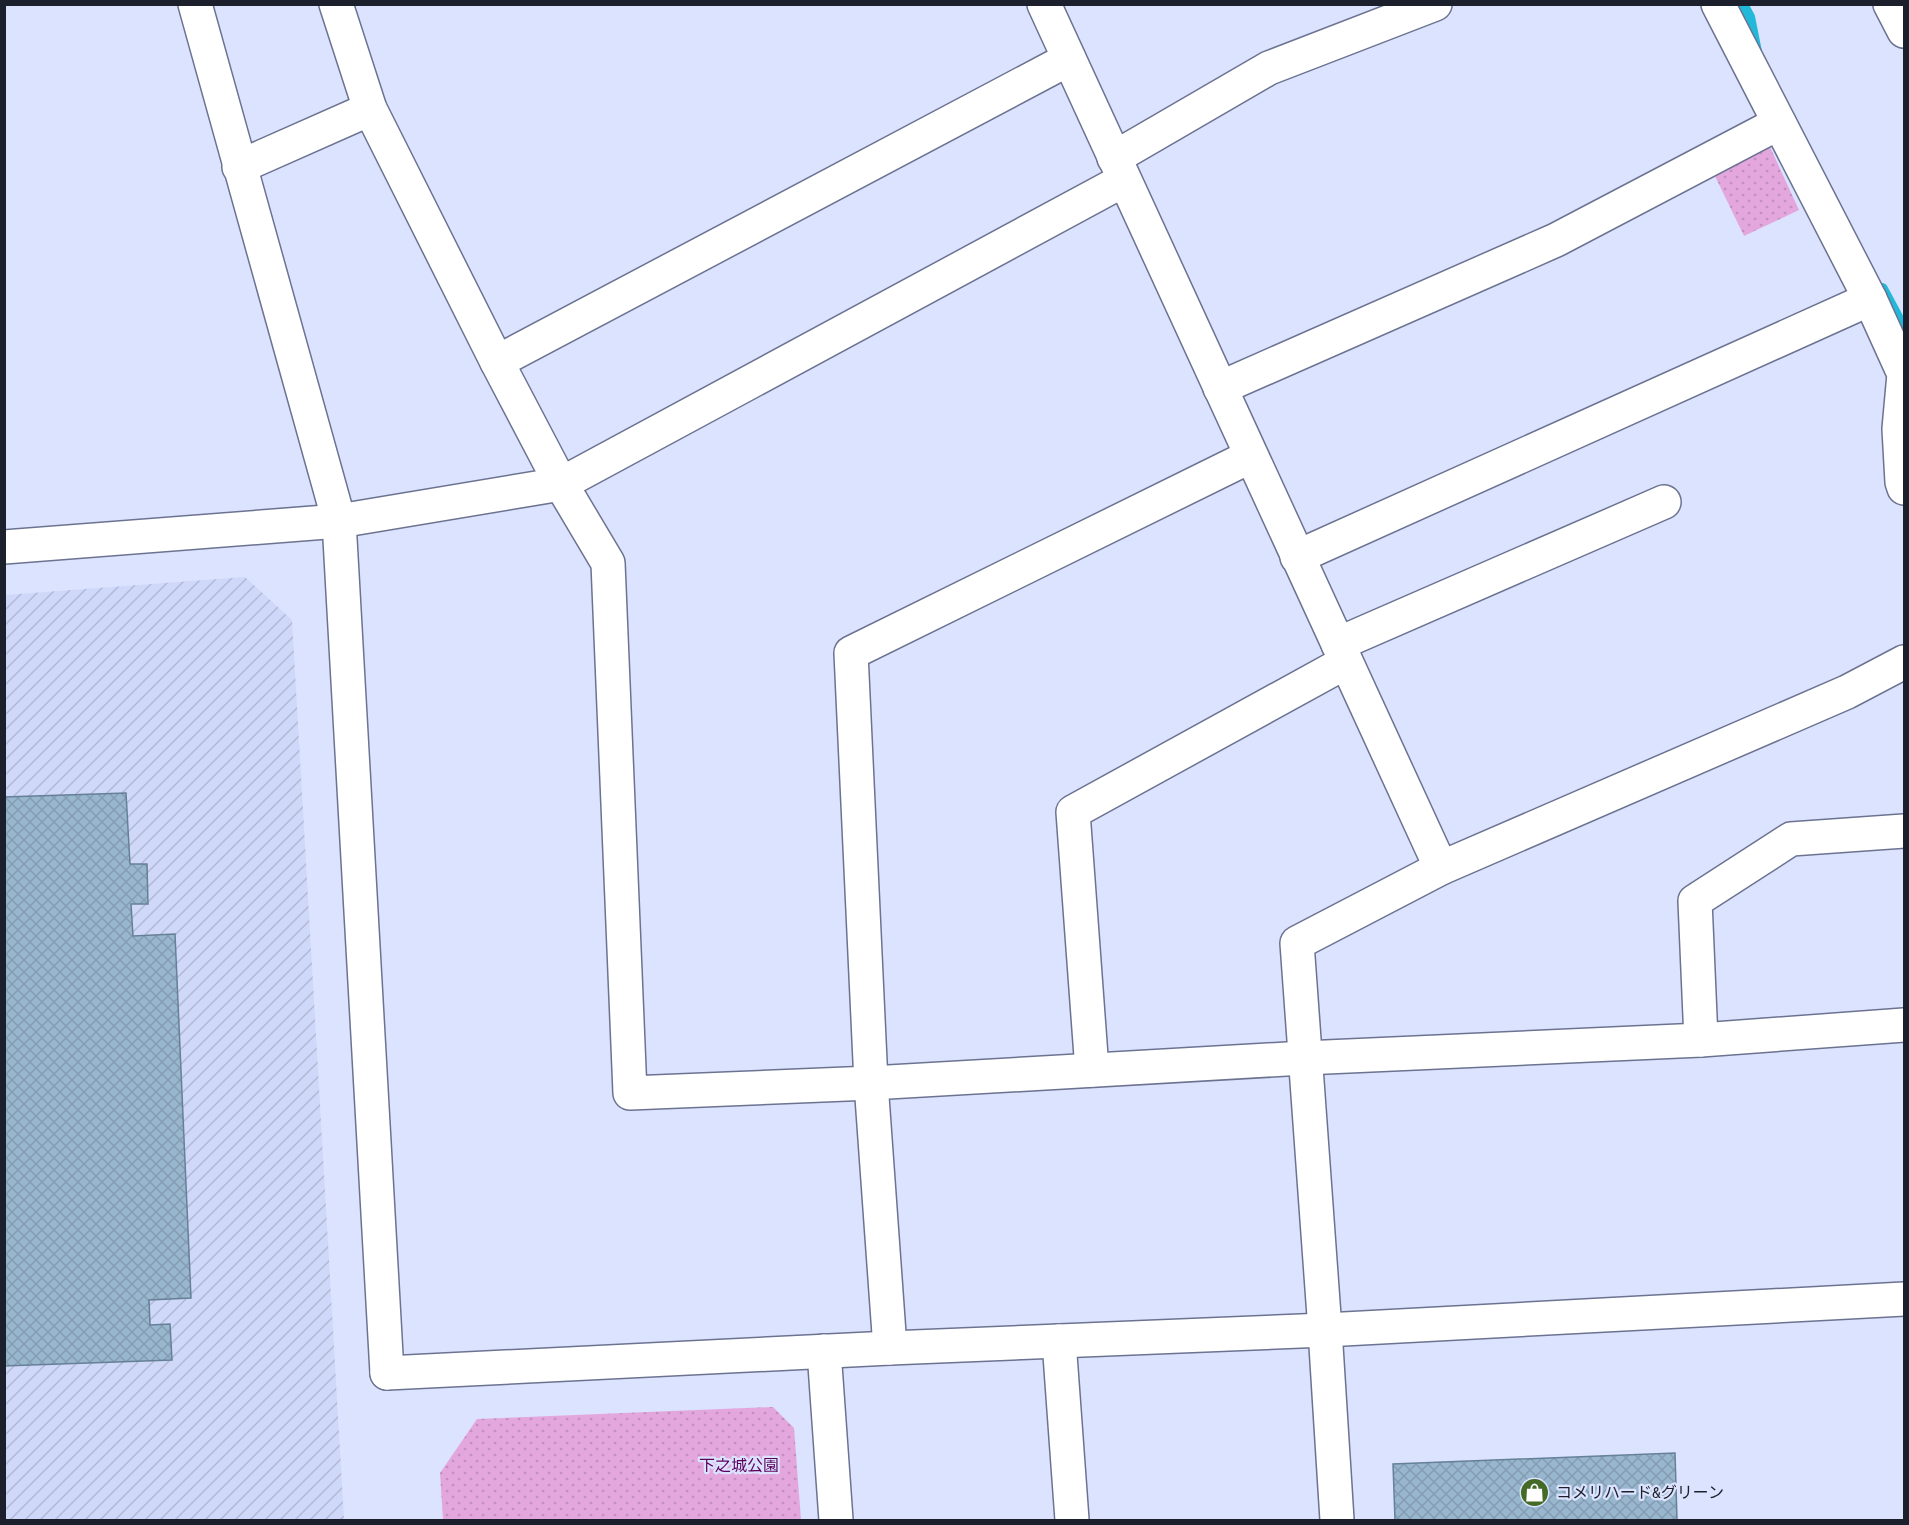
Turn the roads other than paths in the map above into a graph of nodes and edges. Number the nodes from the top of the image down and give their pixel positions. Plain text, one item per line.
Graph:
1 (195, 4) edge
2 (336, 4) edge
3 (1044, 4) edge
4 (1435, 4) edge
5 (1718, 4) edge
6 (1890, 4) edge
7 (1905, 31) edge
8 (1069, 59) junction
9 (370, 109) junction
10 (1779, 123) junction
11 (239, 167) junction
12 (1119, 169) junction
13 (1870, 299) junction
14 (497, 362) junction
15 (1220, 388) junction
16 (1251, 456) junction
17 (561, 484) junction
18 (1905, 488) edge
19 (1664, 502) dead end
20 (339, 521) junction
21 (4, 547) edge
22 (1297, 557) junction
23 (1342, 653) junction
24 (1905, 662) edge
25 (1905, 831) edge
26 (1441, 868) junction
27 (1905, 1025) edge
28 (1701, 1040) junction
29 (1304, 1058) junction
30 (1092, 1070) junction
31 (871, 1083) junction
32 (1905, 1299) edge
33 (1325, 1330) junction
34 (1059, 1341) junction
35 (890, 1348) junction
36 (824, 1351) junction
37 (836, 1521) edge
38 (1072, 1521) edge
39 (1337, 1521) edge

1 - 11 street
2 - 9 street
3 - 8 street
4 - 12 street
5 - 10 street
6 - 7 street
8 - 12 street
8 - 14 street
9 - 11 street
9 - 14 street
10 - 13 street
10 - 15 street
11 - 20 street
12 - 15 street
12 - 17 street
13 - 18 street
13 - 22 street
14 - 17 street
15 - 16 street
16 - 22 street
16 - 31 street
17 - 20 street
17 - 31 street
19 - 23 street
20 - 21 street
20 - 36 street
22 - 23 street
23 - 26 street
23 - 30 street
24 - 26 street
25 - 28 street
26 - 29 street
27 - 28 street
28 - 29 street
29 - 30 street
29 - 33 street
30 - 31 street
31 - 35 street
32 - 33 street
33 - 34 street
33 - 39 street
34 - 35 street
34 - 38 street
35 - 36 street
36 - 37 street

